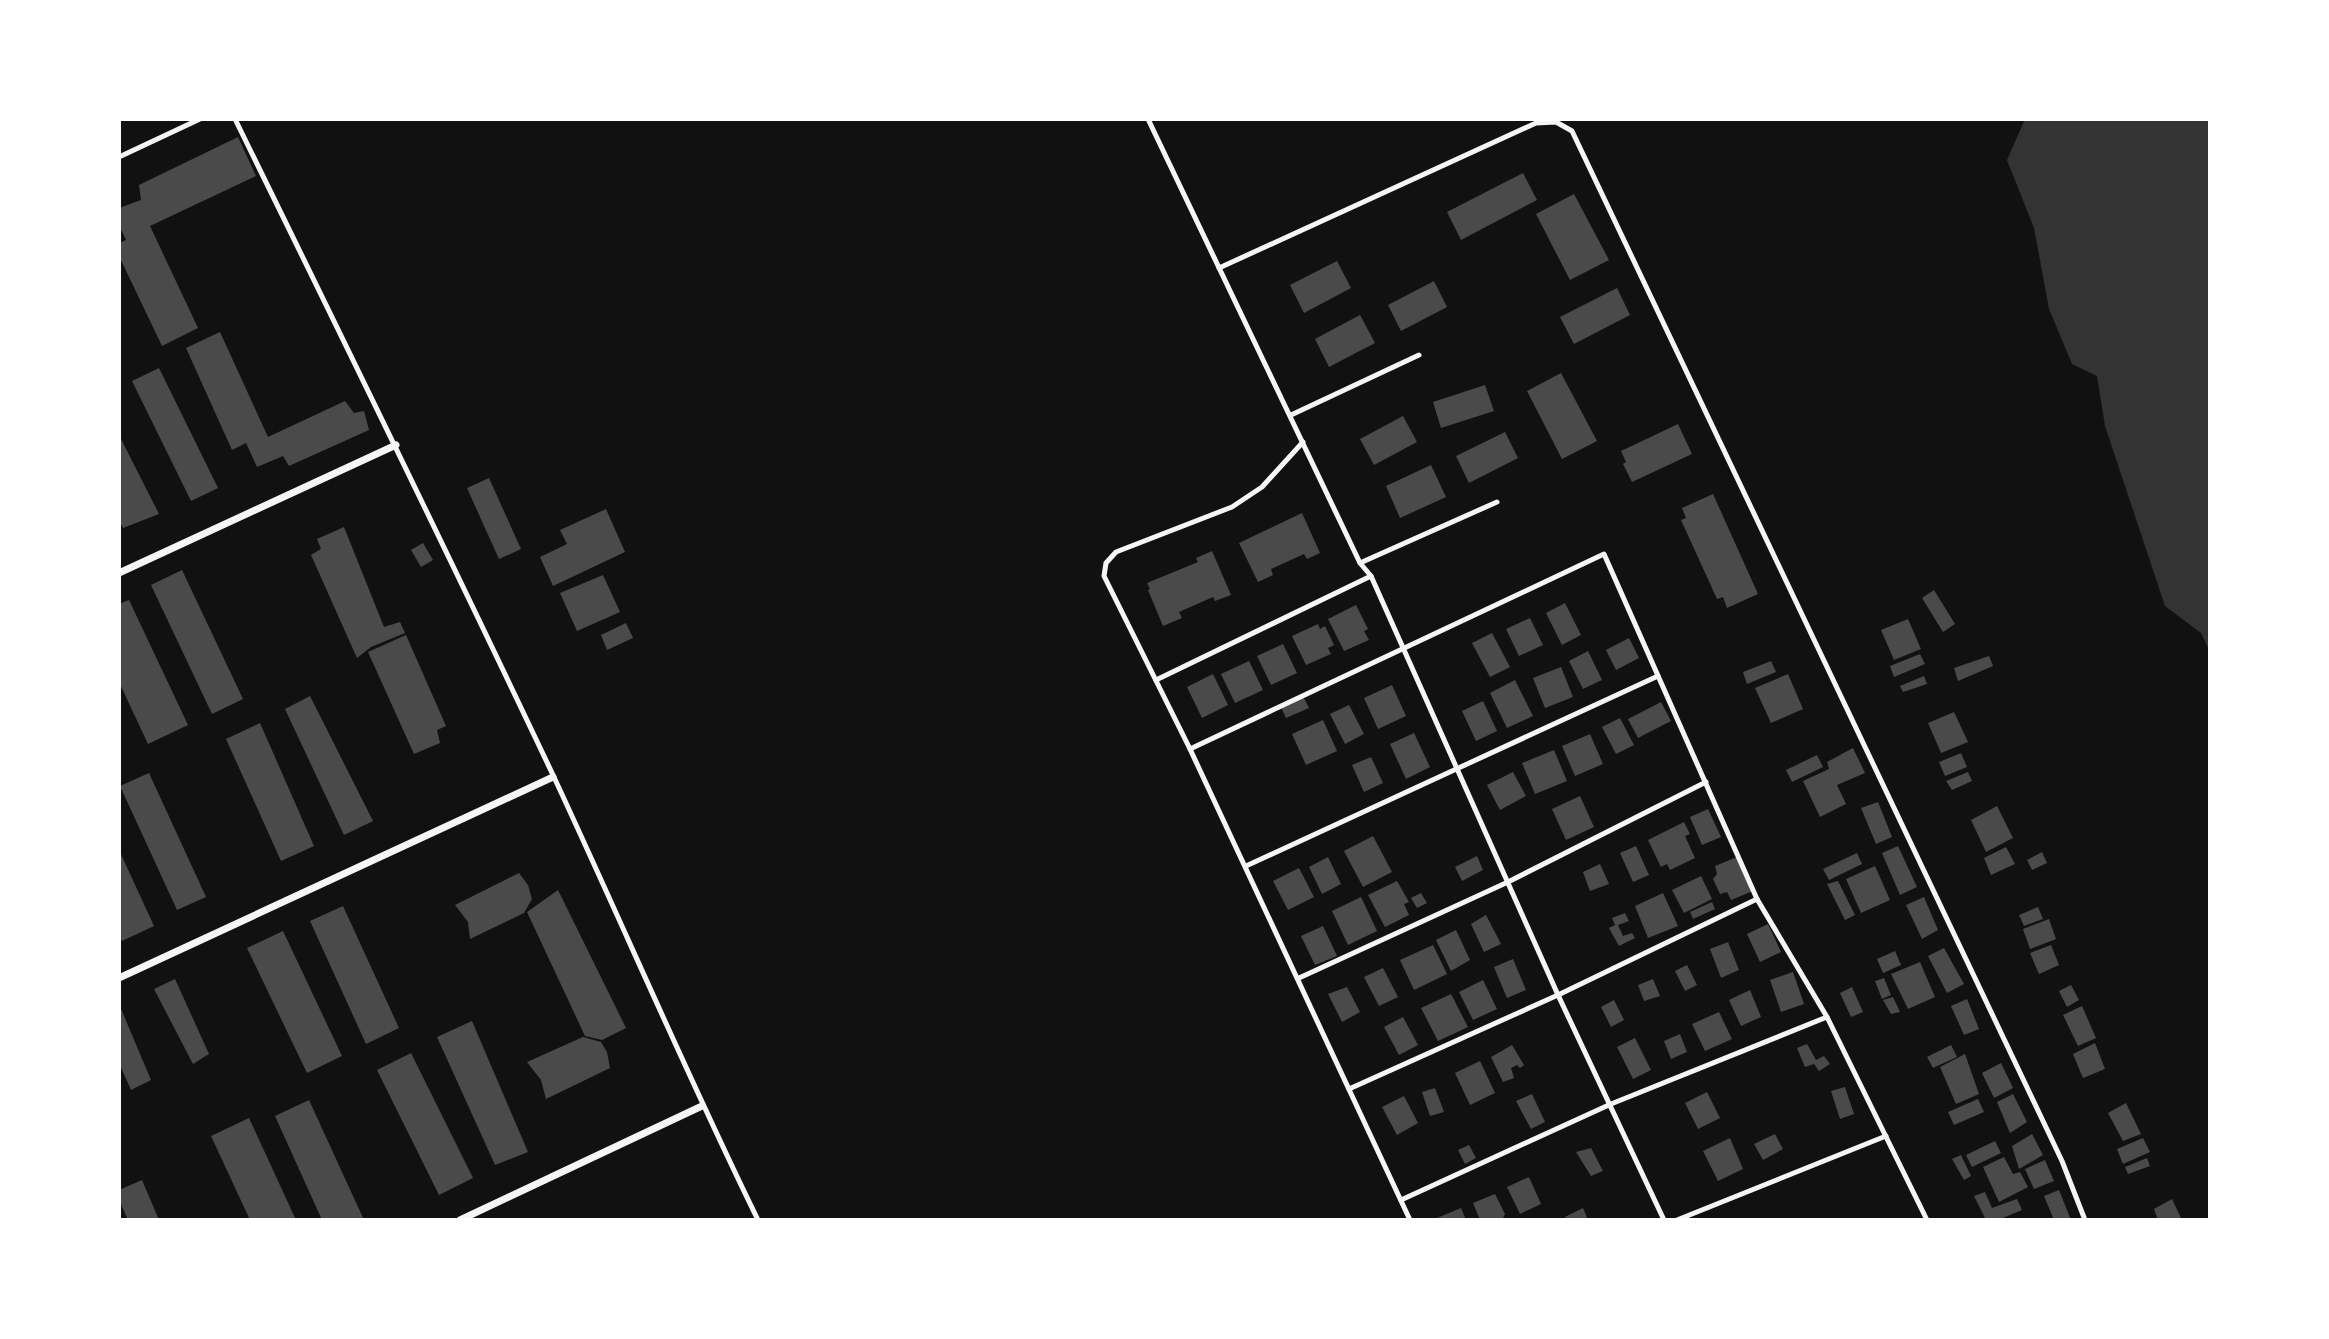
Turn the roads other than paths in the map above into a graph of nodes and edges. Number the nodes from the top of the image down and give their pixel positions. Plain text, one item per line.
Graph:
1 (200, 119) edge
2 (235, 119) edge
3 (1148, 119) edge
4 (119, 157) edge
5 (1219, 268) junction
6 (1419, 355) dead end
7 (1291, 415) junction
8 (1303, 442) junction
9 (396, 445) junction
10 (1497, 502) dead end
11 (1360, 563) junction
12 (119, 573) edge
13 (1371, 576) junction
14 (1402, 648) junction
15 (1658, 676) junction
16 (1156, 680) junction
17 (1190, 749) junction
18 (1458, 770) junction
19 (554, 777) junction
20 (1706, 782) junction
21 (1246, 866) junction
22 (1508, 882) junction
23 (1757, 899) junction
24 (119, 978) edge
25 (1299, 978) junction
26 (1558, 995) junction
27 (1827, 1017) junction
28 (1349, 1089) junction
29 (1611, 1104) junction
30 (702, 1106) junction
31 (1886, 1136) junction
32 (1401, 1200) junction
33 (460, 1220) edge
34 (758, 1220) edge
35 (1410, 1220) edge
36 (1664, 1220) edge
37 (1676, 1220) edge
38 (1927, 1220) edge
39 (2085, 1220) edge

1 - 4 lane
2 - 9 lane
3 - 5 lane
5 - 7 lane
5 - 39 lane
6 - 7 lane
7 - 8 lane
8 - 11 lane
8 - 16 lane
9 - 12 street
9 - 19 lane
10 - 11 lane
11 - 13 lane
13 - 14 lane
13 - 16 lane
14 - 15 lane
14 - 17 lane
14 - 18 lane
15 - 18 lane
15 - 20 lane
16 - 17 lane
17 - 21 lane
18 - 21 lane
18 - 22 lane
19 - 24 street
19 - 30 lane
20 - 22 lane
20 - 23 lane
21 - 25 lane
22 - 25 lane
22 - 26 lane
23 - 26 lane
23 - 27 lane
25 - 28 lane
26 - 28 lane
26 - 29 lane
27 - 29 lane
27 - 31 lane
28 - 32 lane
29 - 32 lane
29 - 36 lane
30 - 33 street
30 - 34 lane
31 - 37 lane
31 - 38 lane
32 - 35 lane

